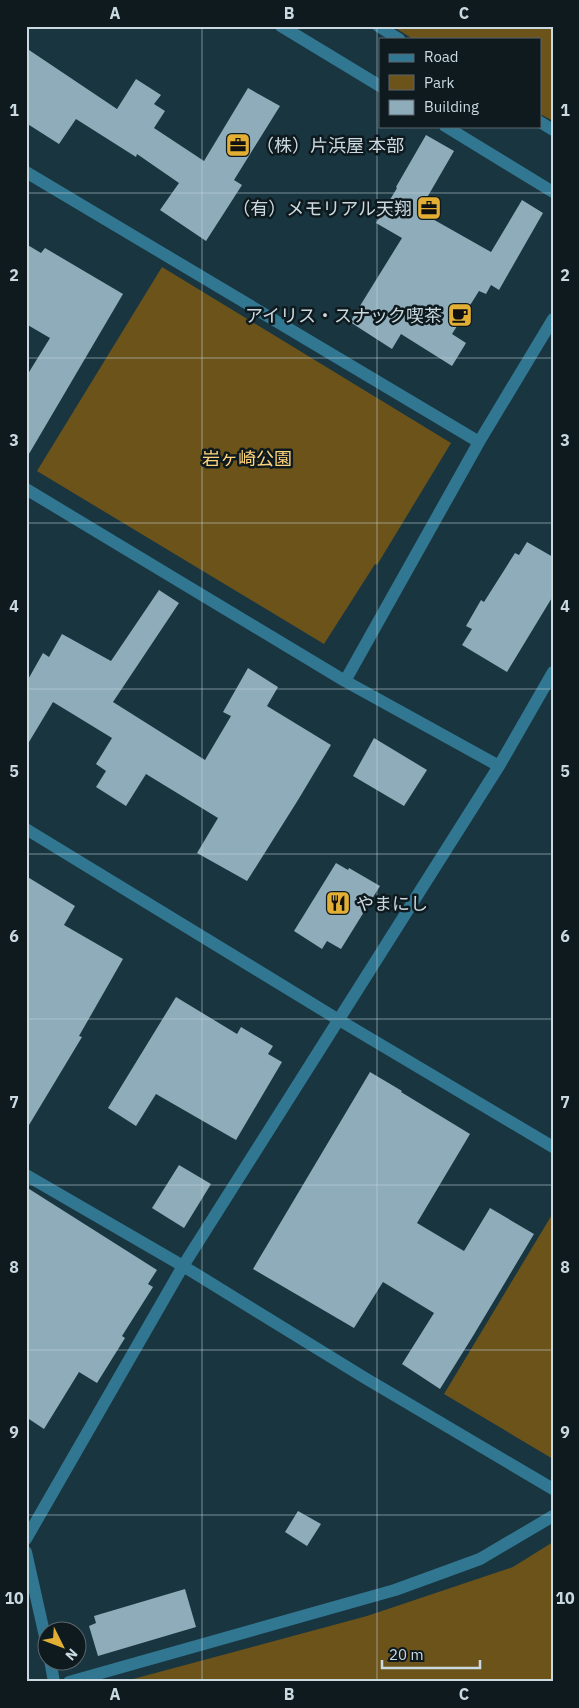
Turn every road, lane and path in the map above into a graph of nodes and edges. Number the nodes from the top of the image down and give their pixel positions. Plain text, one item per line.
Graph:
1 (281, 26) edge
2 (378, 26) edge
3 (397, 38) edge
4 (379, 85) edge
5 (542, 123) edge
6 (448, 128) edge
7 (553, 130) edge
8 (26, 172) edge
9 (553, 192) edge
10 (553, 319) edge
11 (479, 442) junction
12 (26, 489) edge
13 (551, 678) edge
14 (345, 681) junction
15 (499, 766) junction
16 (26, 829) edge
17 (339, 1020) junction
18 (553, 1147) edge
19 (26, 1175) edge
20 (183, 1266) junction
21 (553, 1489) edge
22 (553, 1516) edge
23 (26, 1539) edge
24 (26, 1552) edge
25 (41, 1620) edge
26 (69, 1682) edge

1 - 4 street
2 - 3 street
5 - 7 street
6 - 9 street
8 - 11 street
10 - 11 street
11 - 14 street
12 - 14 street
13 - 15 street
14 - 15 street
15 - 17 street
16 - 17 street
17 - 18 street
17 - 20 street
19 - 20 street
20 - 21 street
20 - 23 street
22 - 26 street
24 - 25 street

